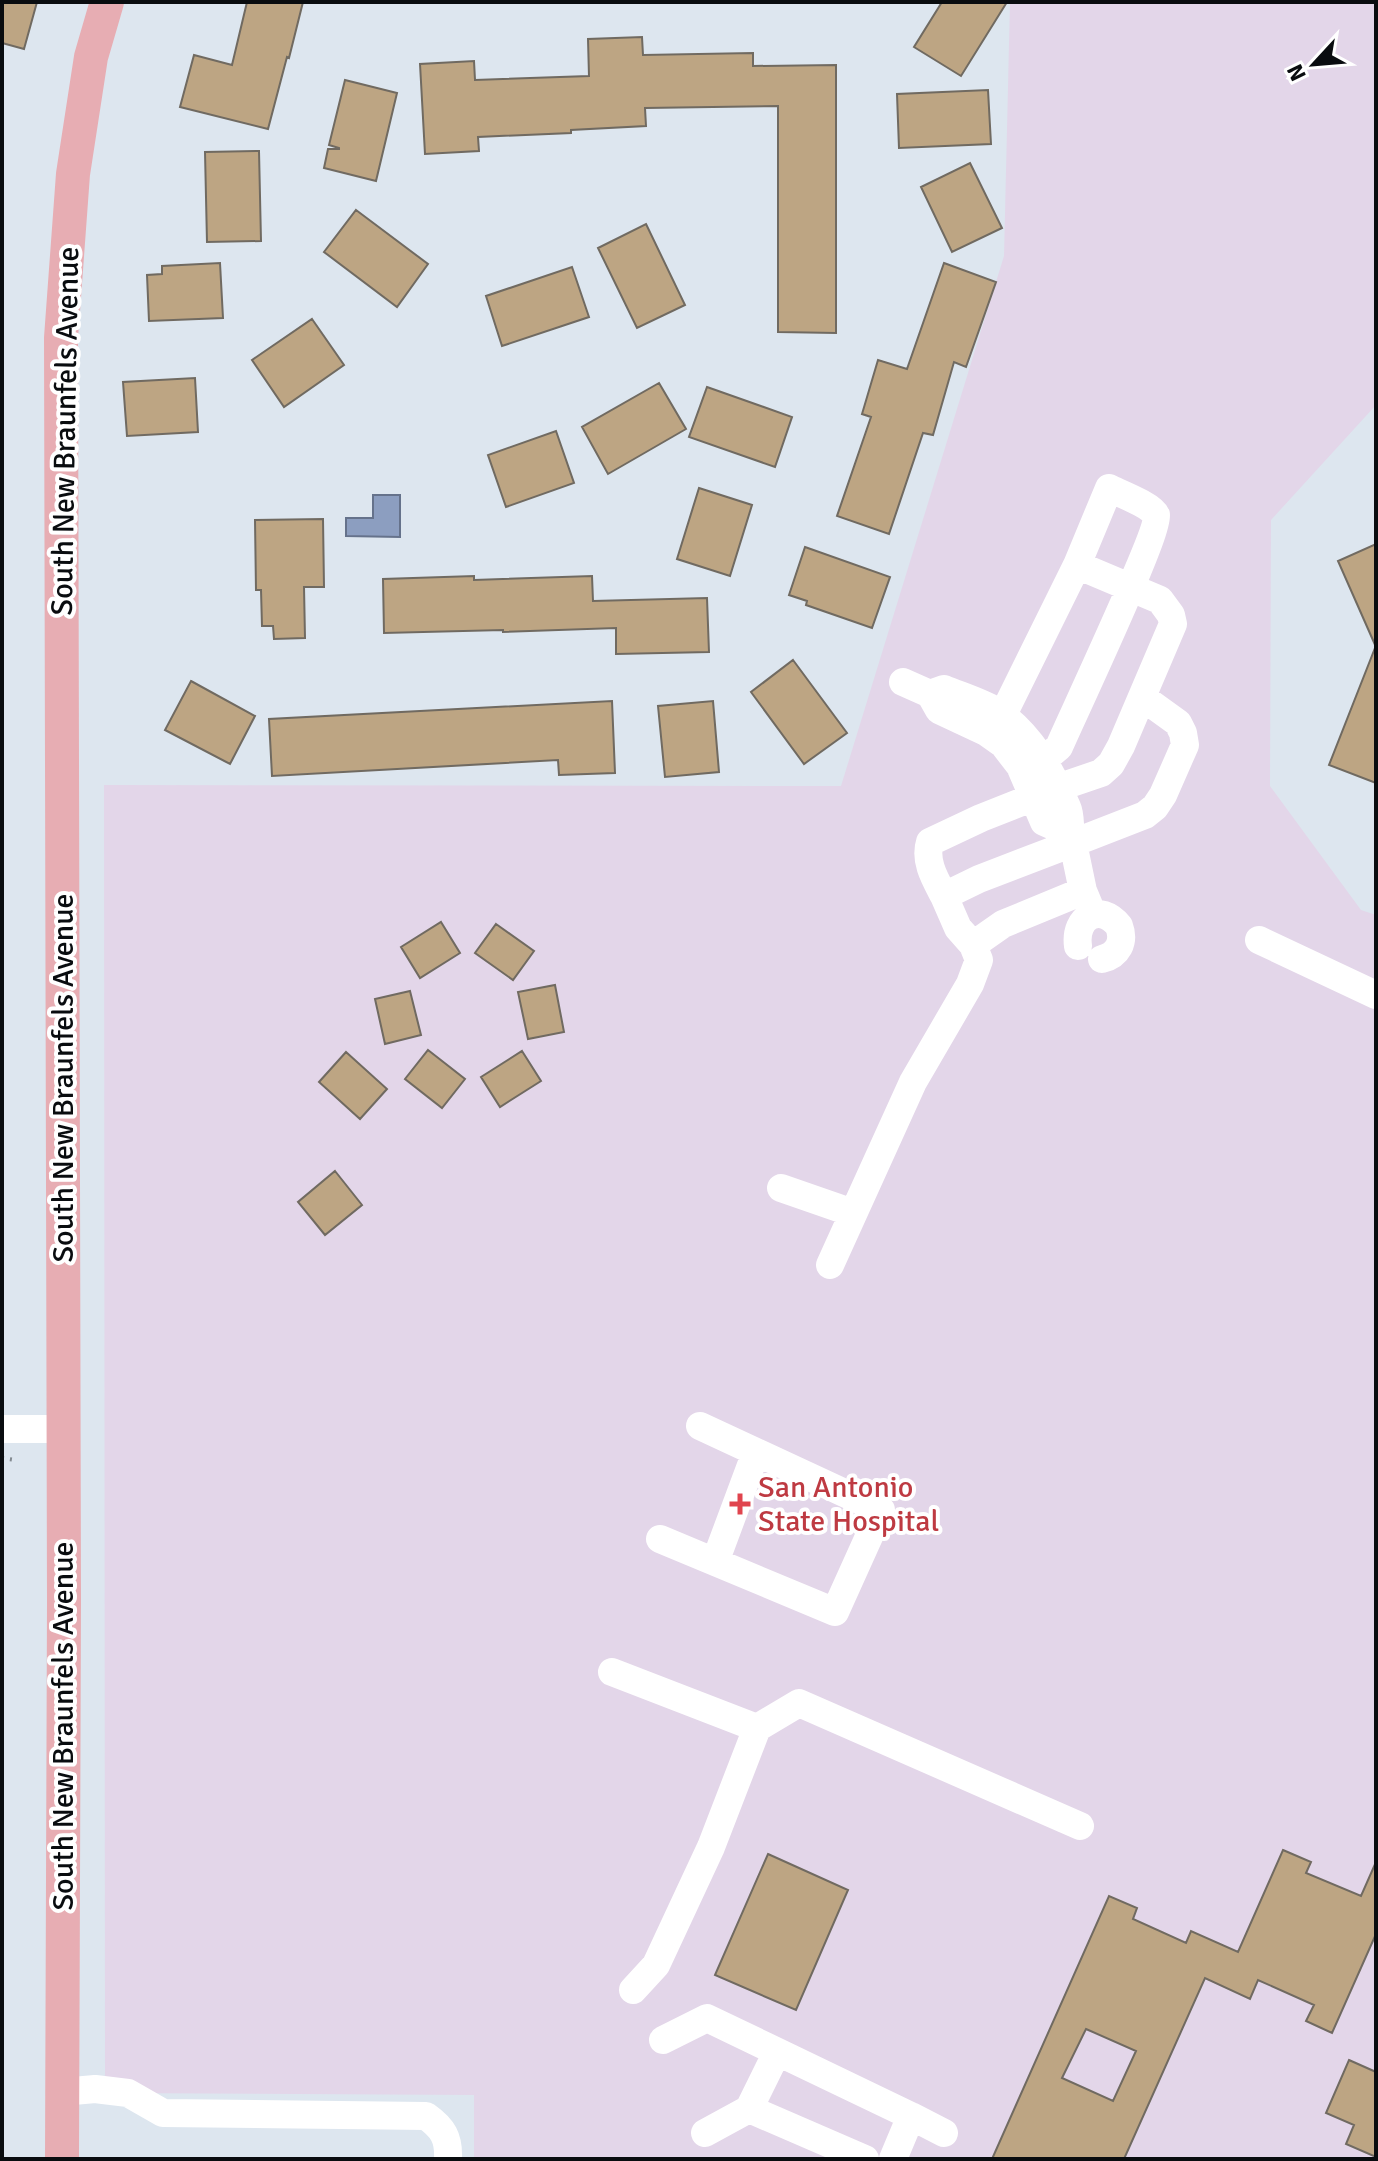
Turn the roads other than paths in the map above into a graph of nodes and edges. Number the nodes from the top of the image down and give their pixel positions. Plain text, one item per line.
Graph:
1 (107, 2) edge
2 (1077, 565) junction
3 (1130, 587) junction
4 (903, 682) dead end
5 (1142, 697) junction
6 (998, 726) junction
7 (1039, 779) junction
8 (1071, 838) junction
9 (944, 896) junction
10 (1088, 903) junction
11 (1259, 940) dead end
12 (973, 945) junction
13 (1376, 995) edge
14 (781, 1188) dead end
15 (853, 1213) junction
16 (830, 1265) dead end
17 (700, 1426) dead end
18 (2, 1429) edge
19 (64, 1429) junction
20 (756, 1452) junction
21 (660, 1539) dead end
22 (715, 1562) junction
23 (612, 1672) dead end
24 (757, 1728) junction
25 (1080, 1826) dead end
26 (633, 1990) dead end
27 (663, 2040) dead end
28 (777, 2052) junction
29 (62, 2092) junction
30 (749, 2109) junction
31 (911, 2116) junction
32 (705, 2133) dead end
33 (944, 2133) dead end
34 (62, 2159) edge
35 (448, 2159) edge
36 (865, 2159) edge
37 (893, 2159) edge

1 - 19 main road, South New Braunfels Avenue
2 - 3 lane
2 - 3 lane
2 - 6 lane
3 - 5 lane
3 - 7 lane
4 - 6 lane
5 - 7 lane
5 - 8 lane
6 - 7 lane
7 - 8 lane
7 - 9 lane
8 - 9 lane
8 - 10 lane
9 - 12 lane
10 - 10 lane
10 - 12 lane
11 - 13 lane
12 - 15 lane
14 - 15 lane
15 - 16 lane
17 - 20 lane
18 - 19 lane
19 - 29 main road, South New Braunfels Avenue
20 - 22 lane
20 - 22 lane
21 - 22 lane
23 - 24 lane
24 - 25 lane
24 - 26 lane
27 - 28 lane
28 - 30 lane
28 - 31 lane
29 - 34 main road, South New Braunfels Avenue
29 - 35 lane
30 - 32 lane
30 - 36 lane
31 - 33 lane
31 - 37 lane

